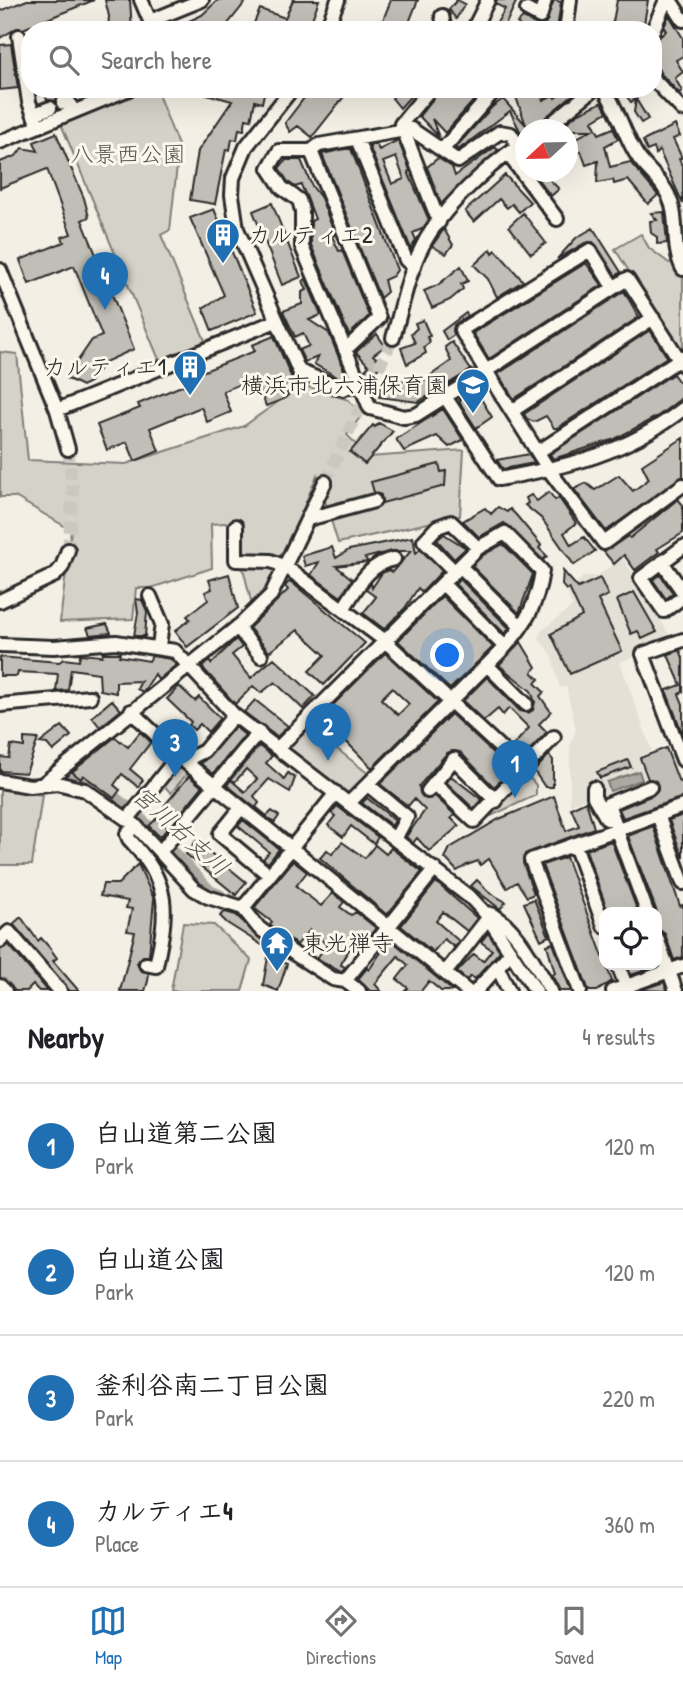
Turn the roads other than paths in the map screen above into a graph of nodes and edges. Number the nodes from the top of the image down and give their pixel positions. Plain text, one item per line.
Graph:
1 (141, 0) edge
2 (202, 0) edge
3 (338, 0) edge
4 (488, 0) edge
5 (545, 0) edge
6 (570, 0) edge
7 (668, 0) edge
8 (527, 10) dead end
9 (442, 16) dead end
10 (683, 20) edge
11 (149, 21) edge
12 (159, 21) edge
13 (330, 21) edge
14 (443, 21) edge
15 (477, 21) edge
16 (568, 21) edge
17 (658, 21) edge
18 (19, 36) dead end
19 (21, 46) edge
20 (662, 88) edge
21 (32, 98) edge
22 (107, 98) edge
23 (285, 98) edge
24 (423, 98) edge
25 (488, 98) edge
26 (580, 98) edge
27 (610, 98) edge
28 (683, 110) edge
29 (73, 112) junction
30 (556, 119) edge
31 (36, 120) junction
32 (405, 130) junction
33 (357, 139) junction
34 (0, 142) edge
35 (515, 144) edge
36 (443, 149) junction
37 (515, 149) edge
38 (311, 151) junction
39 (536, 182) edge
40 (557, 219) dead end
41 (439, 222) junction
42 (414, 267) junction
43 (683, 269) edge
44 (0, 270) edge
45 (613, 286) junction
46 (653, 318) junction
47 (276, 321) junction
48 (393, 338) tunnel mouth
49 (345, 350) junction
50 (682, 360) edge
51 (486, 371) junction
52 (358, 383) junction
53 (446, 398) junction
54 (683, 409) edge
55 (57, 410) junction
56 (512, 411) junction
57 (68, 449) tunnel mouth
58 (538, 452) junction
59 (549, 470) junction
60 (325, 482) tunnel mouth
61 (683, 485) edge
62 (374, 501) dead end
63 (308, 519) junction
64 (236, 526) dead end
65 (683, 547) edge
66 (478, 548) junction
67 (68, 550) tunnel mouth
68 (394, 559) dead end
69 (662, 562) junction
70 (286, 567) junction
71 (458, 569) junction
72 (443, 584) junction
73 (683, 594) edge
74 (150, 596) dead end
75 (0, 601) edge
76 (343, 610) junction
77 (237, 627) junction
78 (522, 627) junction
79 (384, 640) junction
80 (683, 640) edge
81 (0, 645) edge
82 (159, 646) junction
83 (505, 647) junction
84 (261, 656) dead end
85 (188, 663) junction
86 (487, 665) junction
87 (90, 697) dead end
88 (523, 697) dead end
89 (449, 702) junction
90 (0, 705) edge
91 (131, 711) junction
92 (234, 715) junction
93 (259, 732) junction
94 (554, 737) dead end
95 (279, 747) junction
96 (181, 758) junction
97 (683, 760) edge
98 (523, 769) junction
99 (0, 781) edge
100 (44, 783) junction
101 (368, 785) junction
102 (215, 786) junction
103 (650, 787) dead end
104 (594, 788) dead end
105 (336, 793) junction
106 (496, 801) junction
107 (349, 803) junction
108 (683, 806) edge
109 (242, 808) junction
110 (658, 815) junction
111 (130, 820) junction
112 (616, 831) junction
113 (395, 839) junction
114 (575, 845) junction
115 (163, 848) junction
116 (292, 848) junction
117 (435, 869) junction
118 (269, 876) junction
119 (683, 883) edge
120 (245, 906) junction
121 (645, 907) edge
122 (599, 912) edge
123 (487, 916) junction
124 (388, 927) junction
125 (0, 941) edge
126 (662, 951) edge
127 (511, 952) junction
128 (146, 964) dead end
129 (497, 966) junction
130 (683, 966) edge
131 (620, 970) edge
132 (670, 971) junction
133 (445, 973) junction
134 (347, 979) junction
135 (0, 986) edge
136 (627, 989) edge
137 (5, 991) edge
138 (60, 991) edge
139 (359, 991) edge
140 (467, 991) edge
141 (476, 991) edge
142 (509, 991) edge
143 (536, 991) edge
144 (551, 991) edge
145 (580, 991) edge
146 (613, 991) edge
147 (676, 991) edge

1 - 11 street
2 - 12 street
3 - 13 street
4 - 15 street
5 - 8 street
6 - 16 street
7 - 10 street
7 - 17 street
9 - 14 street
18 - 19 street
20 - 28 street
21 - 31 street
22 - 29 street
23 - 47 street
24 - 32 street
25 - 36 street
26 - 30 street
27 - 43 street
29 - 31 street
29 - 31 street
31 - 34 street
32 - 33 street
32 - 36 street
32 - 41 street
33 - 38 street
33 - 42 street
35 - 36 street
37 - 41 street
38 - 49 street
38 - 49 street
39 - 40 street
41 - 42 street
42 - 48 street
44 - 55 street
45 - 46 street
45 - 51 street
45 - 51 street
46 - 50 street
46 - 56 street
47 - 52 street
47 - 55 street
49 - 52 street
50 - 58 street
51 - 53 street
51 - 56 street
52 - 53 street
53 - 59 street
54 - 59 street
55 - 57 street
56 - 58 street
58 - 59 street
59 - 61 street
60 - 63 street
62 - 63 street
63 - 70 street
64 - 70 street
65 - 69 street
66 - 71 street
66 - 71 street
66 - 78 street
67 - 75 street
68 - 76 street
69 - 73 street
69 - 73 street
70 - 76 street
70 - 77 street
71 - 72 street
71 - 78 street
72 - 79 street
72 - 83 street
74 - 82 street
76 - 79 street
77 - 84 street
77 - 85 street
78 - 83 street
79 - 89 street
79 - 95 street
80 - 97 street
81 - 82 street
82 - 85 street
83 - 86 street
85 - 91 street
85 - 92 street
86 - 88 street
86 - 89 street
87 - 90 street
89 - 98 street
89 - 101 street
91 - 96 street
91 - 100 street
92 - 93 street
92 - 96 street
93 - 95 street
93 - 102 street
94 - 98 street
95 - 105 street
96 - 102 street
96 - 111 street
98 - 106 street
99 - 100 street
100 - 111 street
101 - 107 street
101 - 113 street
102 - 109 street
102 - 115 street
103 - 112 street
104 - 112 street
105 - 107 street
105 - 116 street
106 - 106 street
107 - 113 street
108 - 110 street
109 - 116 street
109 - 118 street
110 - 112 street
110 - 119 street
111 - 115 street
111 - 128 street
112 - 114 street
112 - 121 street
113 - 117 street
114 - 122 street
114 - 145 street
115 - 120 street
116 - 118 street
116 - 124 street
117 - 123 street
117 - 124 street
118 - 120 street
120 - 134 street
123 - 127 street
123 - 133 street
123 - 144 street
124 - 133 street
124 - 134 street
125 - 138 street
126 - 132 street
127 - 129 street
127 - 143 street
129 - 141 street
129 - 142 street
130 - 132 street
131 - 136 street
132 - 136 street
132 - 147 street
133 - 140 street
134 - 139 street
135 - 137 street
136 - 146 street

